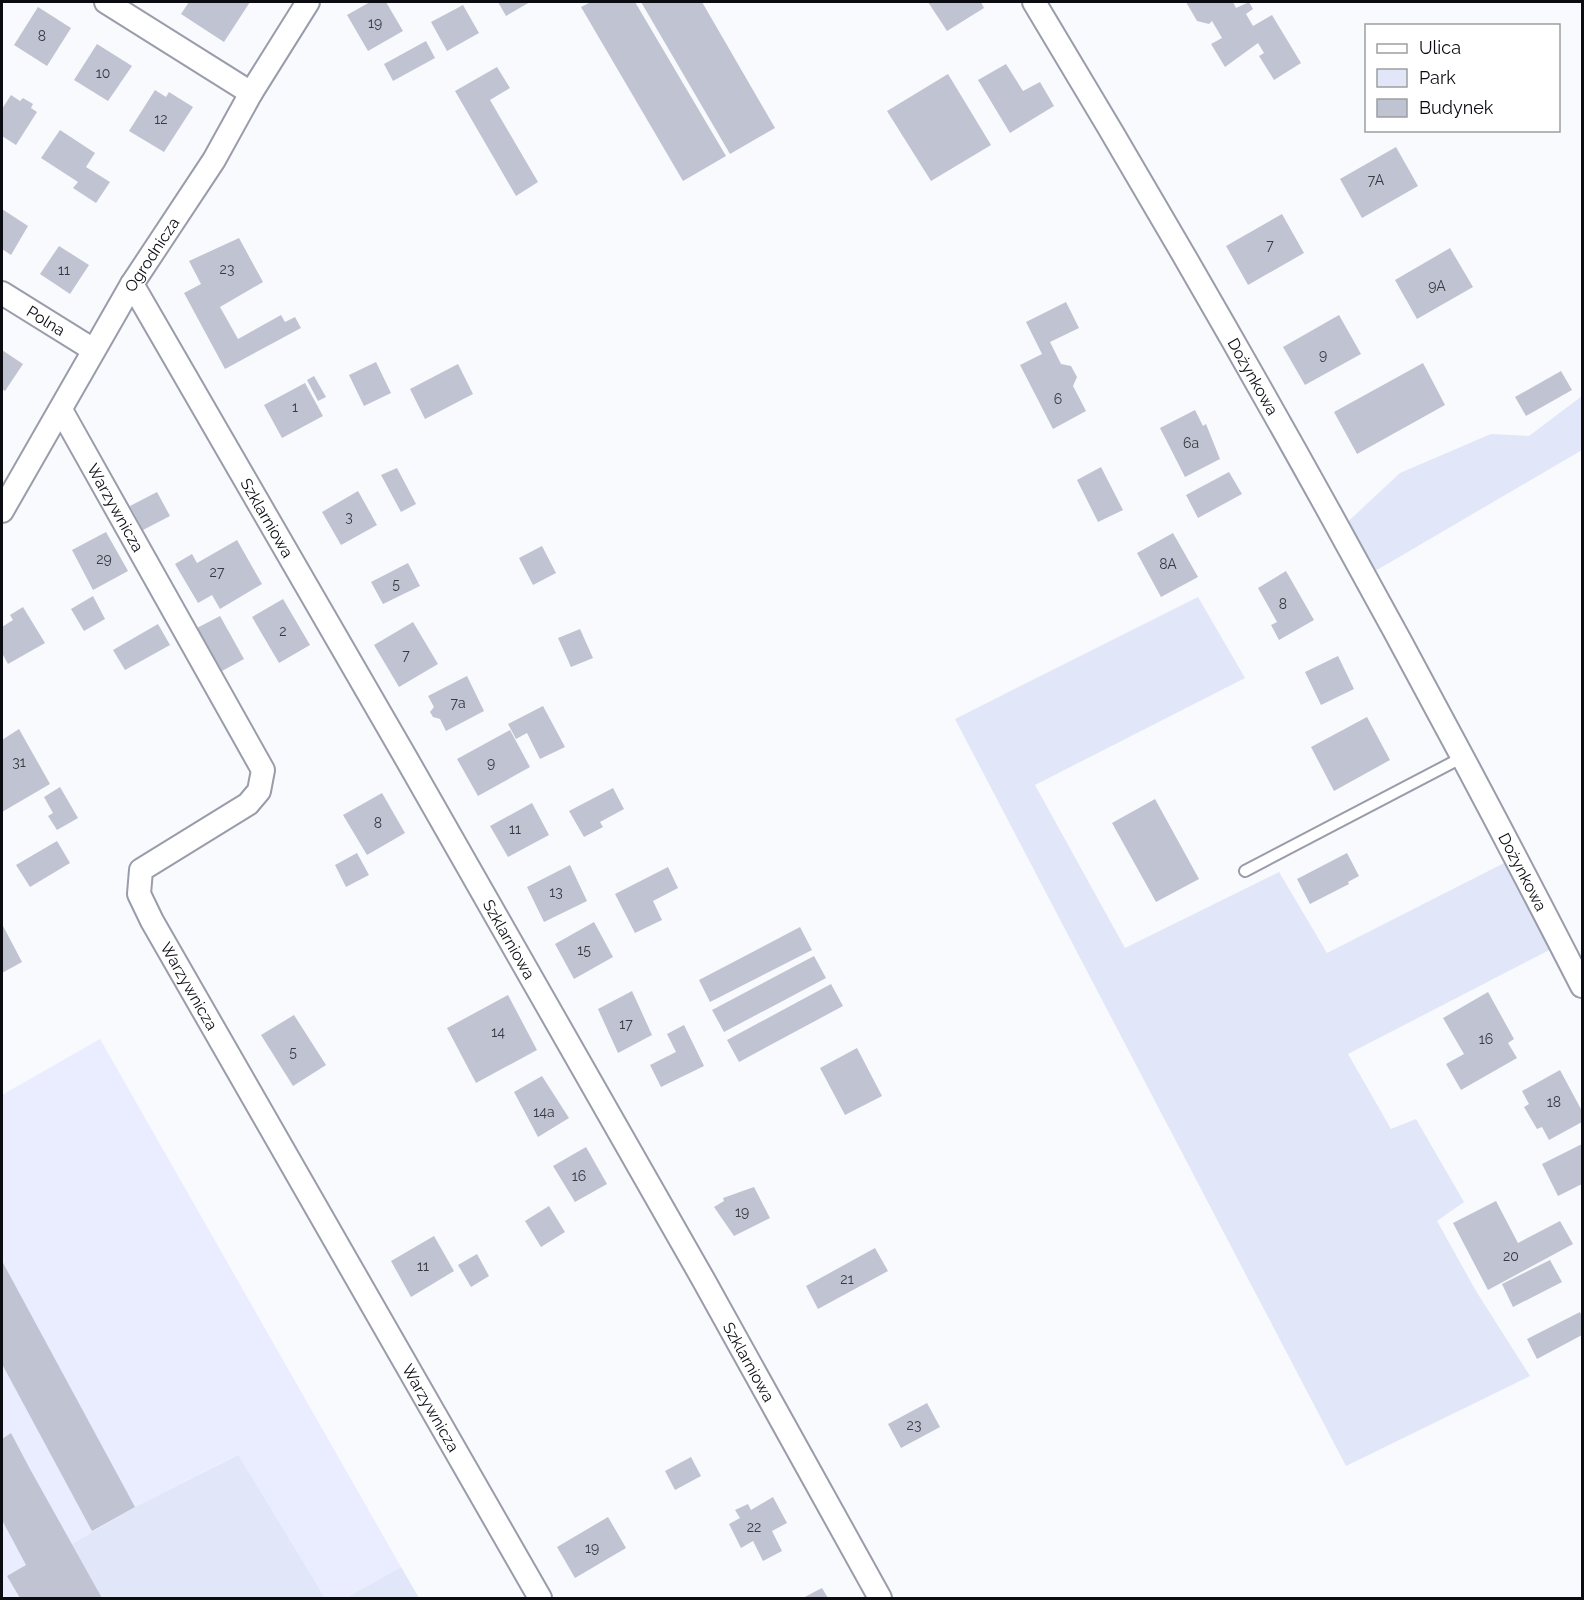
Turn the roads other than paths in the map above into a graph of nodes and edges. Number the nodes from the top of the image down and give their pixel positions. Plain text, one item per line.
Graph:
1 (106, 2) edge
2 (308, 2) edge
3 (1034, 2) edge
4 (251, 93) junction
5 (132, 284) junction
6 (2, 293) edge
7 (92, 349) junction
8 (61, 410) junction
9 (2, 511) edge
10 (1463, 757) junction
11 (1245, 871) dead end
12 (1582, 986) edge
13 (540, 1599) edge
14 (880, 1599) edge

1 - 4 street
2 - 4 street, Ogrodnicza
3 - 10 street, Dożynkowa
4 - 5 street, Ogrodnicza
5 - 7 street, Ogrodnicza
5 - 14 street, Szklarniowa
6 - 7 street, Polna
7 - 8 street, Ogrodnicza
8 - 9 street, Ogrodnicza
8 - 13 street, Warzywnicza
10 - 11 lane
10 - 12 street, Dożynkowa

